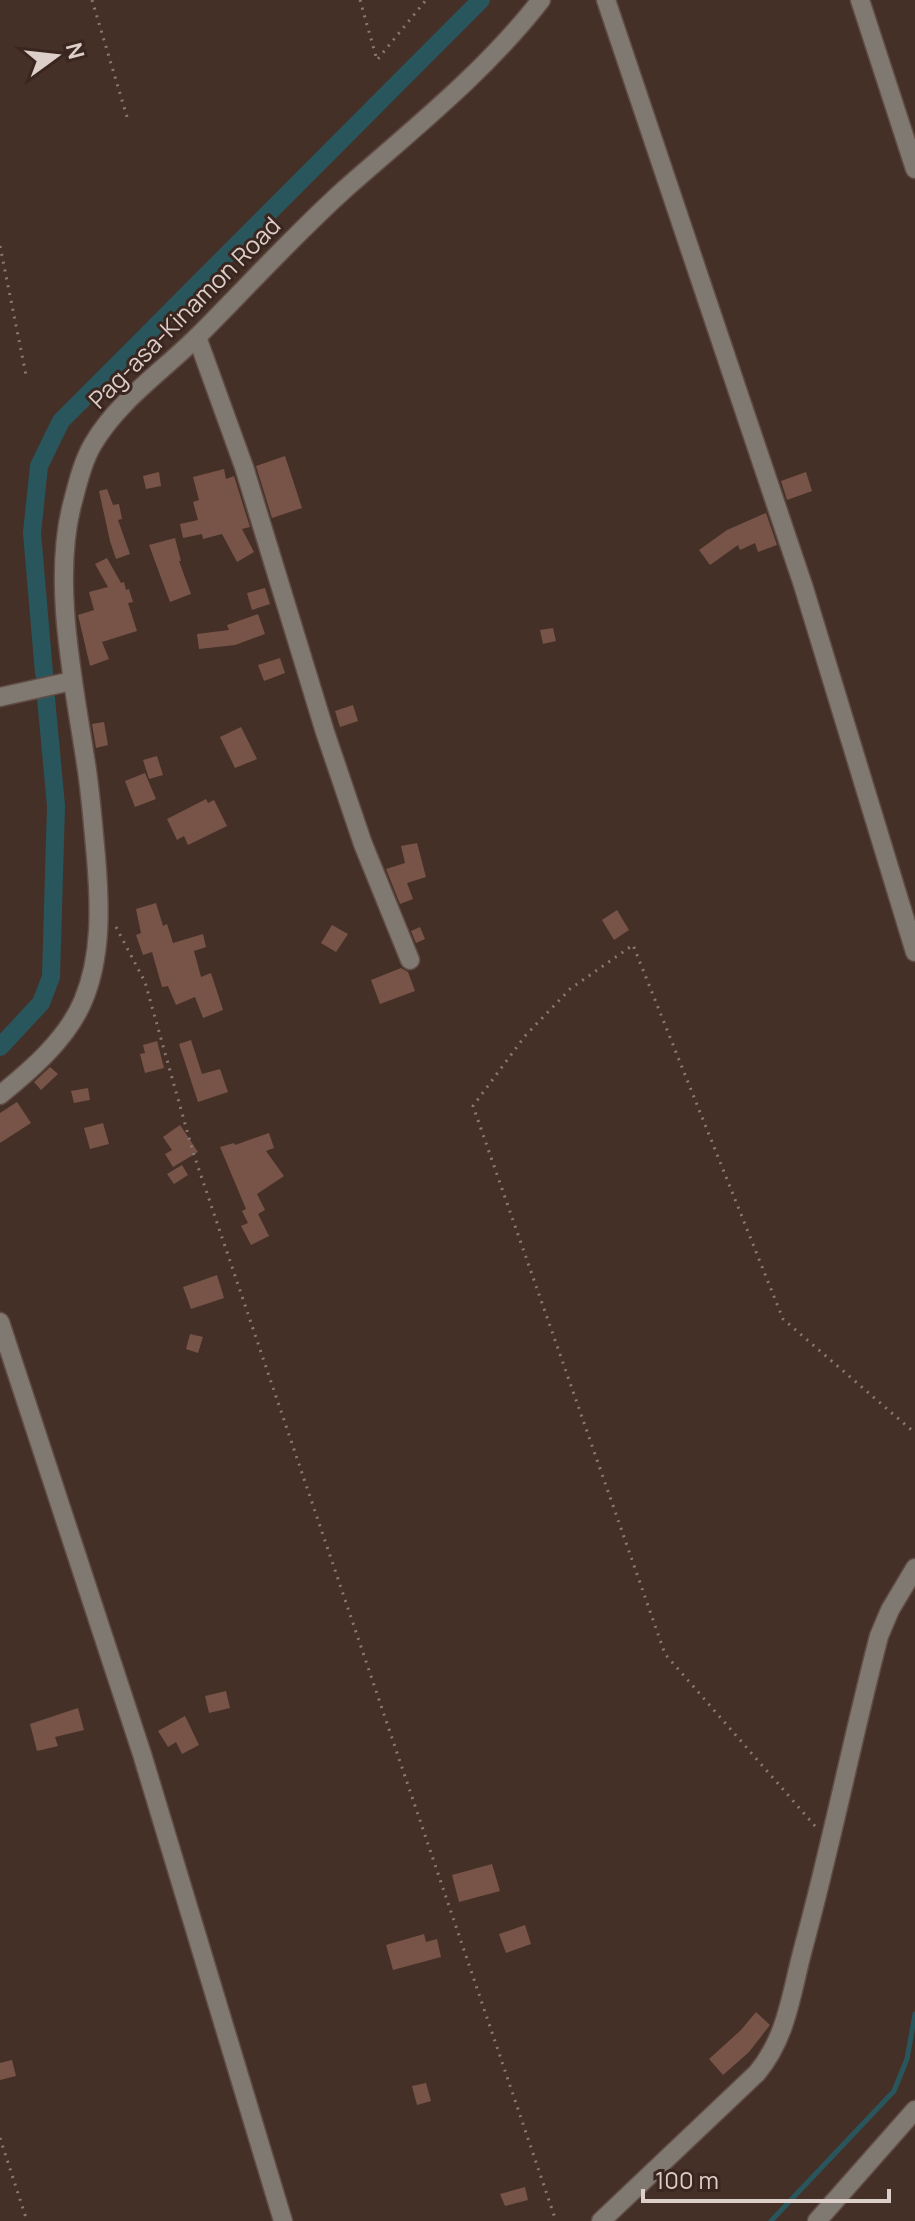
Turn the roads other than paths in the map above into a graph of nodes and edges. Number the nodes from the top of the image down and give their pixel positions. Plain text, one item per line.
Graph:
1 (541, 0) edge
2 (606, 0) edge
3 (860, 0) edge
4 (915, 169) edge
5 (197, 337) junction
6 (72, 681) junction
7 (0, 697) edge
8 (915, 952) edge
9 (410, 960) dead end
10 (0, 1095) edge
11 (0, 1322) edge
12 (915, 1568) edge
13 (915, 2110) edge
14 (283, 2221) edge
15 (601, 2221) edge
16 (817, 2221) edge

1 - 5 street, Pag-asa-Kinamon Road
2 - 8 street
3 - 4 street
5 - 6 street, Pag-asa-Kinamon Road
5 - 9 street
6 - 7 street
6 - 10 street, Pag-asa-Kinamon Road
11 - 14 street
12 - 15 street
13 - 16 street

